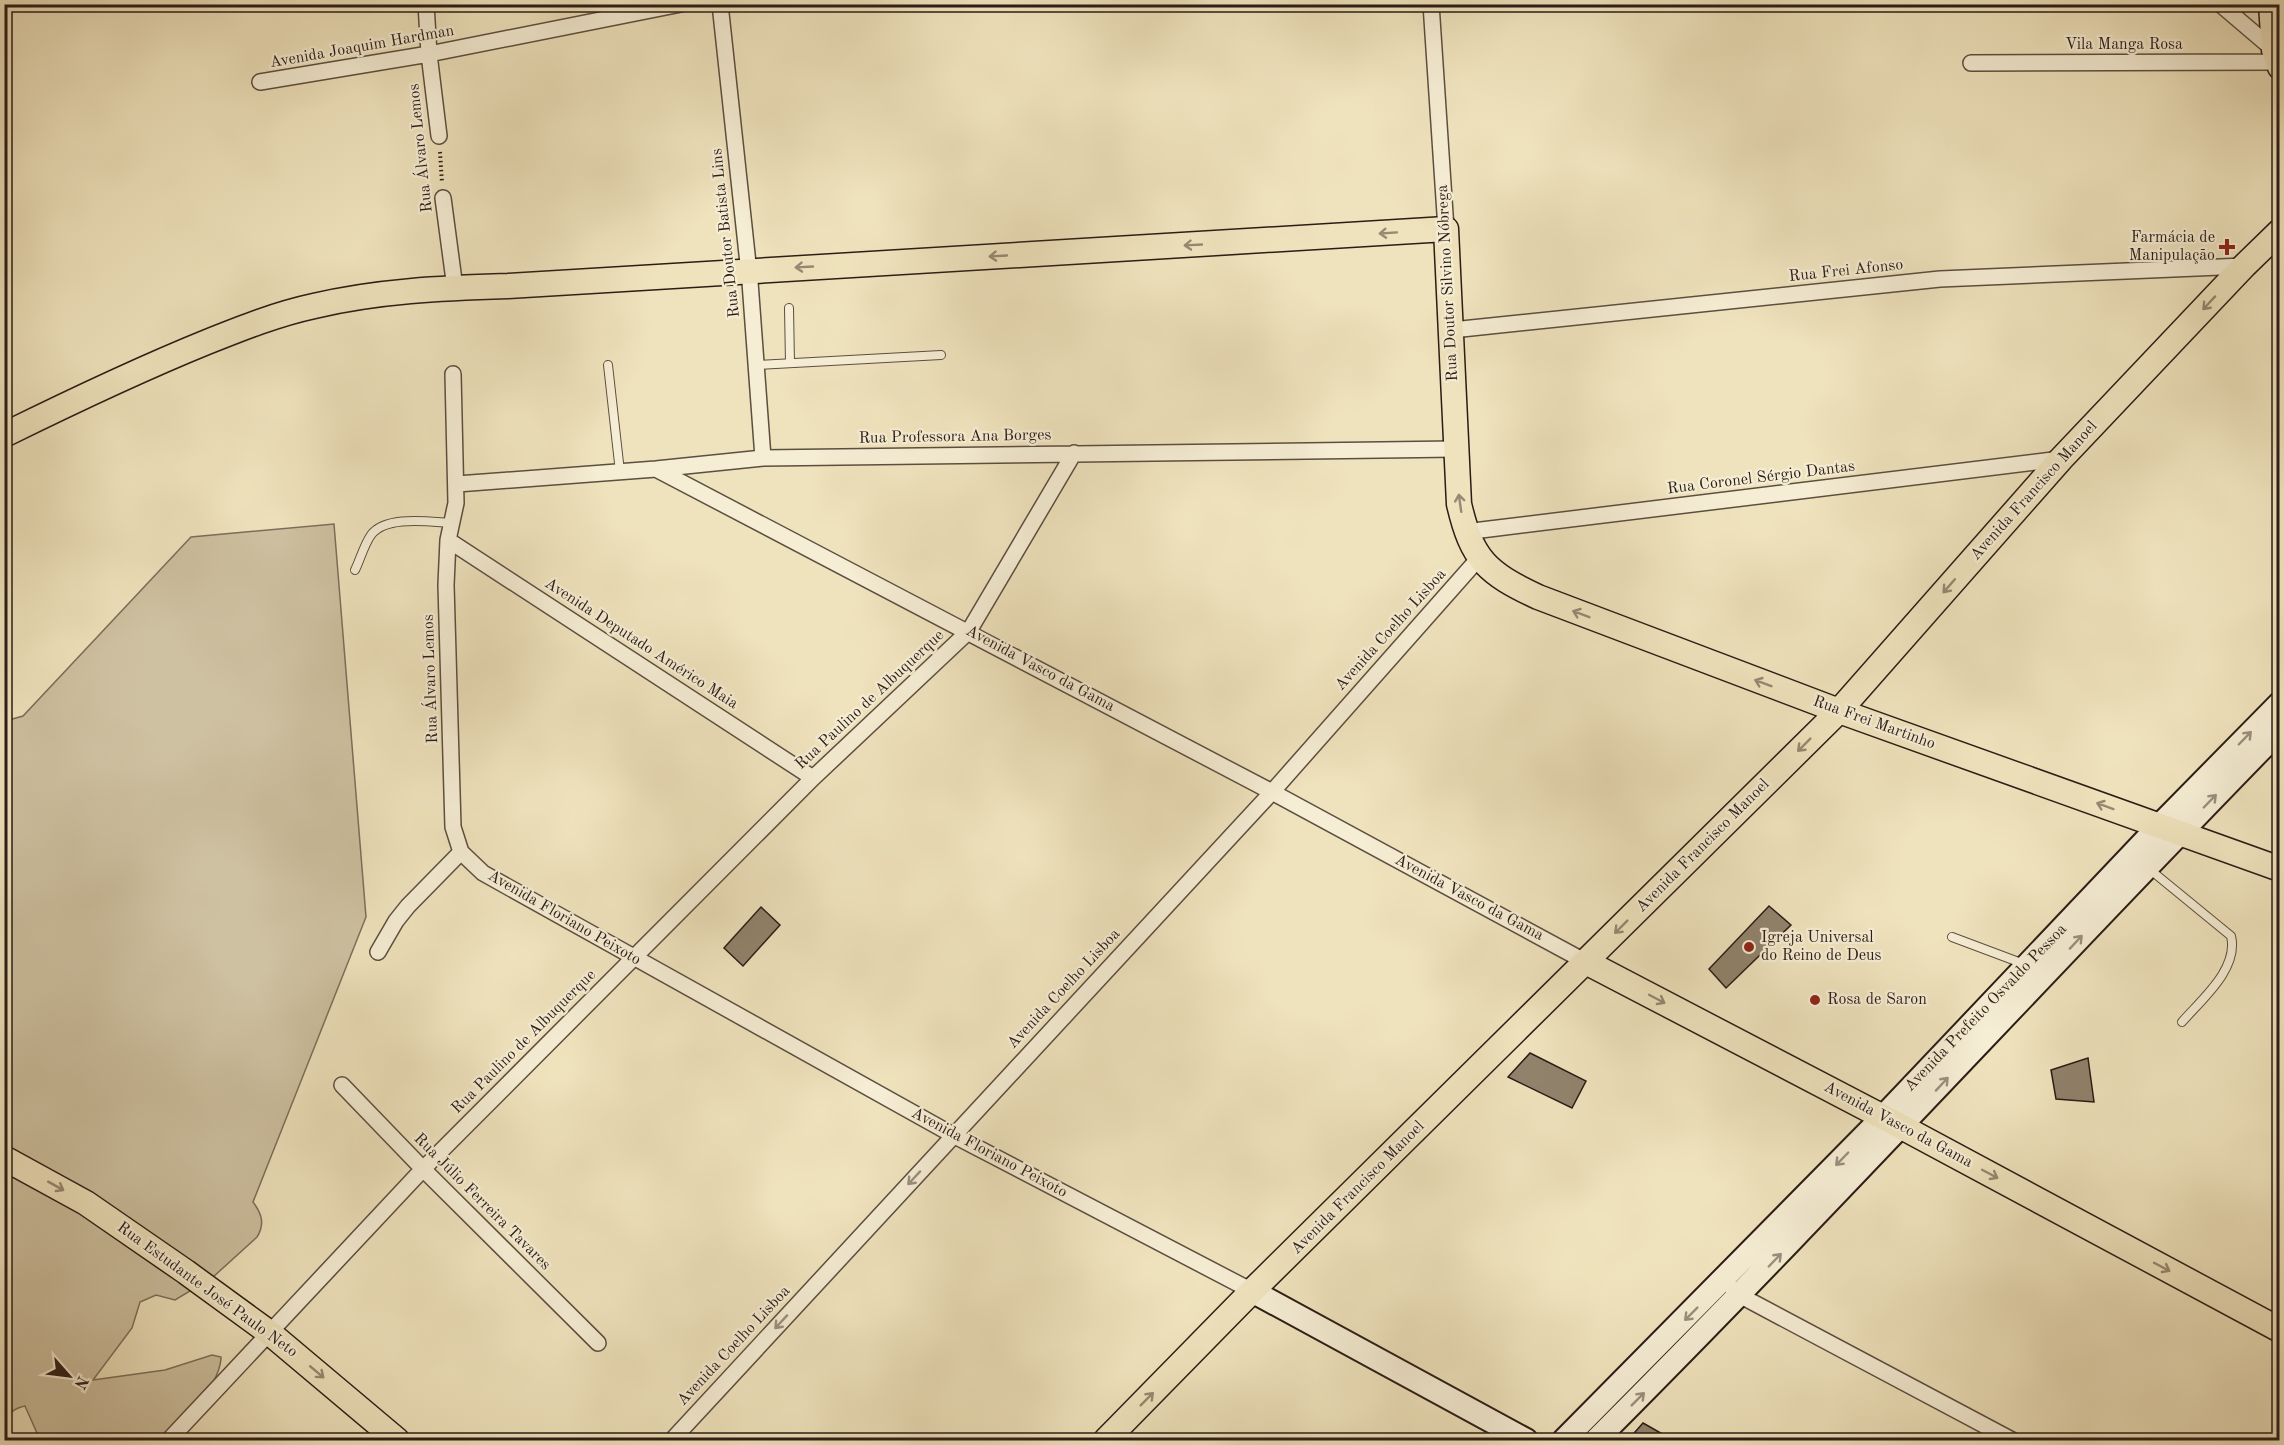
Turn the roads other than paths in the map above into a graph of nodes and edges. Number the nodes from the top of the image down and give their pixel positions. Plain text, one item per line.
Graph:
1 (426, 4) edge
2 (681, 4) edge
3 (720, 4) edge
4 (1431, 4) edge
5 (2220, 4) edge
6 (2271, 4) edge
7 (429, 54) junction
8 (2278, 59) edge
9 (1971, 63) dead end
10 (260, 82) dead end
11 (439, 136) road end
12 (443, 198) road end
13 (1446, 229) junction
14 (2276, 240) edge
15 (2244, 266) junction
16 (748, 271) junction
17 (455, 288) junction
18 (789, 308) dead end
19 (1452, 330) junction
20 (941, 355) dead end
21 (790, 363) junction
22 (608, 365) dead end
23 (756, 365) junction
24 (453, 374) dead end
25 (4, 435) edge
26 (1455, 448) junction
27 (1074, 453) junction
28 (763, 458) junction
29 (2061, 459) junction
30 (656, 470) junction
31 (620, 472) junction
32 (457, 484) junction
33 (453, 523) junction
34 (1466, 532) junction
35 (448, 540) junction
36 (1479, 558) junction
37 (355, 570) dead end
38 (969, 632) junction
39 (2280, 703) edge
40 (1839, 711) junction
41 (2280, 730) edge
42 (813, 778) junction
43 (1272, 792) junction
44 (2170, 829) junction
45 (460, 852) junction
46 (2147, 867) junction
47 (2280, 869) edge
48 (1952, 937) dead end
49 (378, 952) dead end
50 (633, 958) junction
51 (1586, 962) junction
52 (2026, 966) junction
53 (2181, 1022) dead end
54 (342, 1085) dead end
55 (1892, 1122) junction
56 (953, 1136) junction
57 (4, 1158) edge
58 (423, 1170) junction
59 (1724, 1281) junction
60 (1252, 1292) junction
61 (1741, 1296) junction
62 (2280, 1330) edge
63 (271, 1334) junction
64 (598, 1343) dead end
65 (169, 1440) edge
66 (397, 1440) edge
67 (672, 1440) edge
68 (1106, 1440) edge
69 (1526, 1440) edge
70 (1564, 1440) edge
71 (1596, 1440) edge
72 (2012, 1440) edge

1 - 7 street, Rua Álvaro Lemos
2 - 7 street, Avenida Joaquim Hardman
3 - 16 street, Rua Doutor Batista Lins
4 - 13 street, Rua Doutor Silvino Nóbrega
5 - 8 street
6 - 8 main road
7 - 10 street, Avenida Joaquim Hardman
7 - 11 street, Rua Álvaro Lemos
8 - 9 street, Vila Manga Rosa
12 - 17 street, Rua Álvaro Lemos
13 -> 16 main road
13 - 19 main road, Rua Doutor Silvino Nóbrega
14 - 15 main road, Avenida Francisco Manoel
15 - 19 street, Rua Frei Afonso
15 -> 29 main road, Avenida Francisco Manoel
16 - 17 main road
16 - 23 street, Rua Doutor Batista Lins
17 - 25 main road
18 - 21 lane
19 - 26 main road, Rua Doutor Silvino Nóbrega
20 - 21 lane
21 - 23 lane
22 - 31 lane
23 - 28 street, Rua Doutor Batista Lins
24 - 32 street, Rua Álvaro Lemos
26 - 27 street, Rua Professora Ana Borges
34 -> 26 main road, Rua Doutor Silvino Nóbrega
27 - 28 street, Rua Professora Ana Borges
27 - 38 street, Rua Paulino de Albuquerque
28 - 30 street, Rua Professora Ana Borges
29 - 34 street, Rua Coronel Sérgio Dantas
29 -> 40 main road, Avenida Francisco Manoel
30 - 31 street, Rua Professora Ana Borges
30 - 38 street, Avenida Vasco da Gama
31 - 32 street, Rua Professora Ana Borges
32 - 33 street, Rua Álvaro Lemos
33 - 35 street, Rua Álvaro Lemos
33 - 37 lane
34 - 36 main road, Rua Doutor Silvino Nóbrega
35 - 42 street, Avenida Deputado Américo Maia
35 - 45 street, Rua Álvaro Lemos
40 -> 36 main road, Rua Frei Martinho
36 - 43 street, Avenida Coelho Lisboa
38 - 42 street, Rua Paulino de Albuquerque
38 - 43 street, Avenida Vasco da Gama
44 -> 39 street, Avenida Prefeito Osvaldo Pessoa
44 -> 40 main road, Rua Frei Martinho
40 -> 51 main road, Avenida Francisco Manoel
44 -> 41 street, Avenida Prefeito Osvaldo Pessoa
42 - 50 street, Rua Paulino de Albuquerque
43 - 51 street, Avenida Vasco da Gama
43 - 56 street, Avenida Coelho Lisboa
44 - 46 street, Avenida Prefeito Osvaldo Pessoa
44 - 47 main road, Rua Frei Martinho
44 - 52 street, Avenida Prefeito Osvaldo Pessoa
45 - 49 street
45 - 50 street, Avenida Floriano Peixoto
46 - 53 lane
55 -> 46 street, Avenida Prefeito Osvaldo Pessoa
48 - 52 lane
50 - 56 street, Avenida Floriano Peixoto
50 - 58 street, Rua Paulino de Albuquerque
51 -> 55 main road, Avenida Vasco da Gama
51 - 60 main road, Avenida Francisco Manoel
52 - 55 street, Avenida Prefeito Osvaldo Pessoa
54 - 58 street, Rua Júlio Ferreira Tavares
55 -> 59 street, Avenida Prefeito Osvaldo Pessoa
61 -> 55 street, Avenida Prefeito Osvaldo Pessoa
55 -> 62 main road, Avenida Vasco da Gama
56 - 60 street, Avenida Floriano Peixoto
56 -> 67 street, Avenida Coelho Lisboa
57 -> 63 main road, Rua Estudante José Paulo Neto
58 - 63 street, Rua Paulino de Albuquerque
58 - 64 street, Rua Júlio Ferreira Tavares
59 - 61 street
59 -> 70 street, Avenida Prefeito Osvaldo Pessoa
68 -> 60 main road, Avenida Francisco Manoel
60 - 69 street, Avenida Floriano Peixoto
71 -> 61 street, Avenida Prefeito Osvaldo Pessoa
61 - 72 street
63 - 65 street, Rua Paulino de Albuquerque
63 -> 66 main road, Rua Estudante José Paulo Neto

